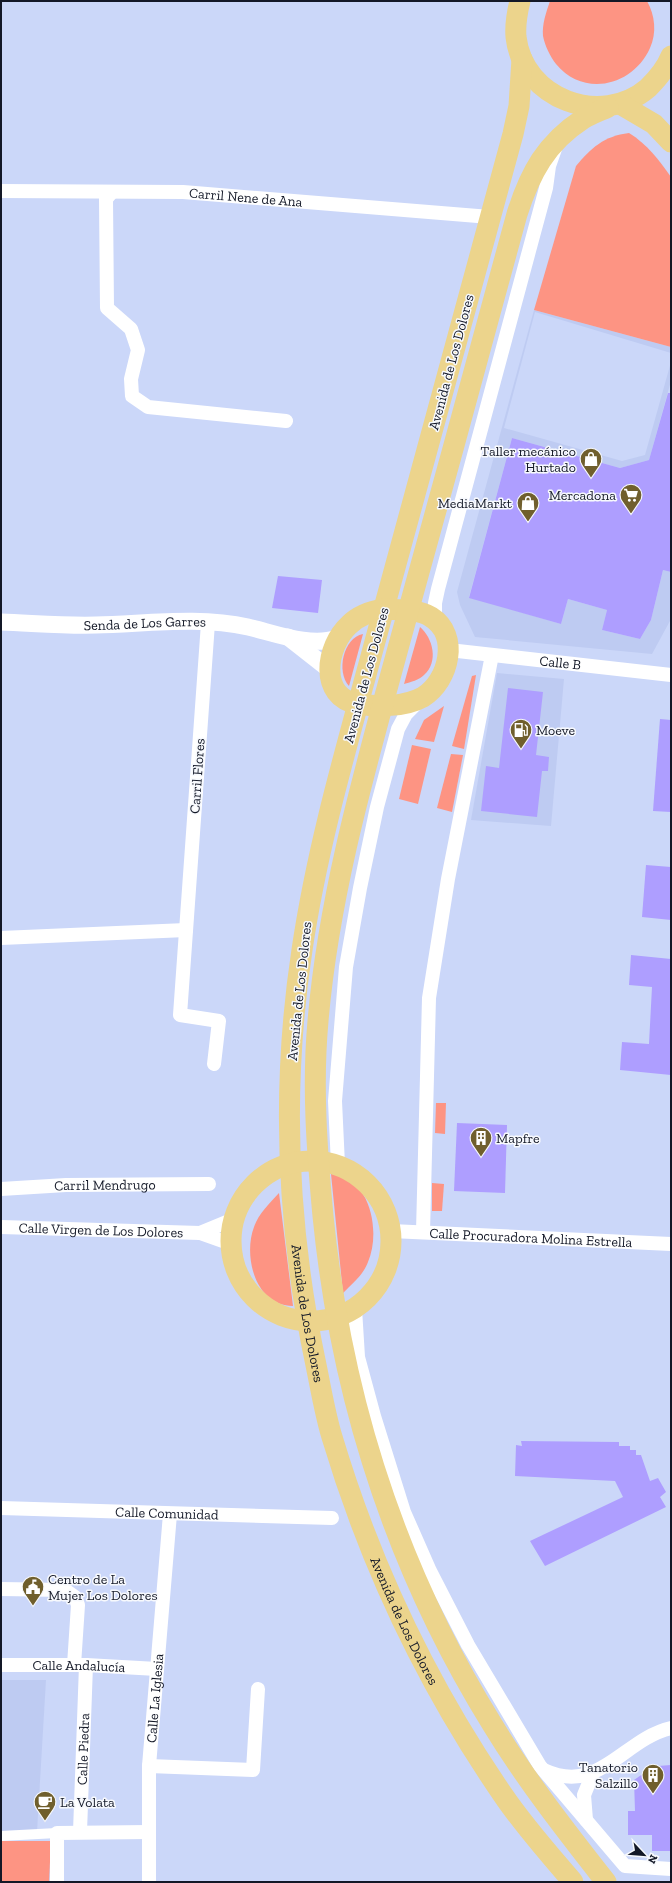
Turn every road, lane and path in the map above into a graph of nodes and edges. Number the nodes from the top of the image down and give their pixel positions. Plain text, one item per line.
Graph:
1 (520, 1) edge
2 (522, 59) junction
3 (670, 60) edge
4 (614, 105) junction
5 (558, 140) junction
6 (671, 142) edge
7 (1, 190) edge
8 (112, 192) junction
9 (490, 217) junction
10 (286, 421) dead end
11 (384, 609) junction
12 (408, 611) junction
13 (435, 620) junction
14 (1, 622) edge
15 (208, 623) junction
16 (288, 637) junction
17 (337, 638) junction
18 (449, 650) junction
19 (492, 655) junction
20 (330, 670) junction
21 (671, 675) edge
22 (423, 696) junction
23 (358, 704) junction
24 (383, 705) junction
25 (186, 930) junction
26 (1, 938) edge
27 (214, 1064) dead end
28 (317, 1161) junction
29 (290, 1164) junction
30 (338, 1165) junction
31 (209, 1184) dead end
32 (1, 1189) edge
33 (234, 1219) junction
34 (1, 1227) edge
35 (391, 1231) junction
36 (423, 1232) junction
37 (200, 1233) junction
38 (231, 1244) junction
39 (671, 1244) edge
40 (355, 1309) junction
41 (336, 1318) junction
42 (307, 1322) junction
43 (1, 1508) edge
44 (170, 1514) junction
45 (332, 1518) dead end
46 (1, 1589) edge
47 (1, 1665) edge
48 (80, 1665) junction
49 (157, 1669) junction
50 (258, 1689) dead end
51 (671, 1728) edge
52 (149, 1766) junction
53 (543, 1770) junction
54 (593, 1773) junction
55 (586, 1820) junction
56 (80, 1832) junction
57 (148, 1832) junction
58 (57, 1833) junction
59 (1, 1836) edge
60 (671, 1869) edge
61 (57, 1882) edge
62 (149, 1882) edge
63 (573, 1882) edge
64 (606, 1882) edge

1 - 2 main road
2 - 4 main road
2 - 9 main road, Avenida de Los Dolores
3 - 4 main road, Avenida de Los Dolores
4 - 5 main road, Avenida de Los Dolores
4 - 6 main road
5 - 12 main road, Avenida de Los Dolores
5 - 13 street
7 - 8 street, Carril Nene de Ana
8 - 9 street, Carril Nene de Ana
8 - 10 street
9 - 11 main road, Avenida de Los Dolores
11 - 12 main road
11 - 17 main road
11 - 23 main road, Avenida de Los Dolores
12 - 13 main road
12 - 24 main road, Avenida de Los Dolores
13 - 18 main road
14 - 15 street, Senda de Los Garres
15 - 16 street, Senda de Los Garres
15 - 25 street, Carril Flores
16 - 17 street, Senda de Los Garres
16 - 20 street
17 - 20 main road
18 - 19 street, Calle B
18 - 22 main road
19 - 21 street, Calle B
19 - 36 street
20 - 23 main road
22 - 24 main road
22 - 30 street
23 - 24 main road
23 - 29 main road, Avenida de Los Dolores
24 - 28 main road, Avenida de Los Dolores
25 - 26 street
25 - 27 street, Carril Flores
28 - 29 main road
28 - 30 main road
28 - 41 main road, Avenida de Los Dolores
29 - 33 main road
29 - 42 main road, Avenida de Los Dolores
30 - 35 main road
31 - 32 street, Carril Mendrugo
33 - 37 street, Calle Virgen de Los Dolores
33 - 38 main road
34 - 37 street, Calle Virgen de Los Dolores
35 - 36 street, Calle Procuradora Molina Estrella
35 - 40 main road
36 - 39 street, Calle Procuradora Molina Estrella
37 - 38 street, Calle Virgen de Los Dolores
38 - 42 main road
40 - 41 main road
40 - 53 street
41 - 42 main road
41 - 64 main road, Avenida de Los Dolores
42 - 63 main road, Avenida de Los Dolores
43 - 44 street, Calle Comunidad
44 - 45 street, Calle Comunidad
44 - 49 street, Calle La Iglesia
46 - 48 street, Calle Piedra
47 - 48 street, Calle Andalucía
48 - 49 street, Calle Andalucía
48 - 56 street, Calle Piedra
49 - 52 street, Calle La Iglesia
50 - 52 street
51 - 54 street
52 - 57 street, Calle La Iglesia
53 - 54 street
53 - 55 street
54 - 55 street
55 - 60 street
56 - 57 street
56 - 58 street
57 - 62 street, Calle La Iglesia
58 - 59 street
58 - 61 street

